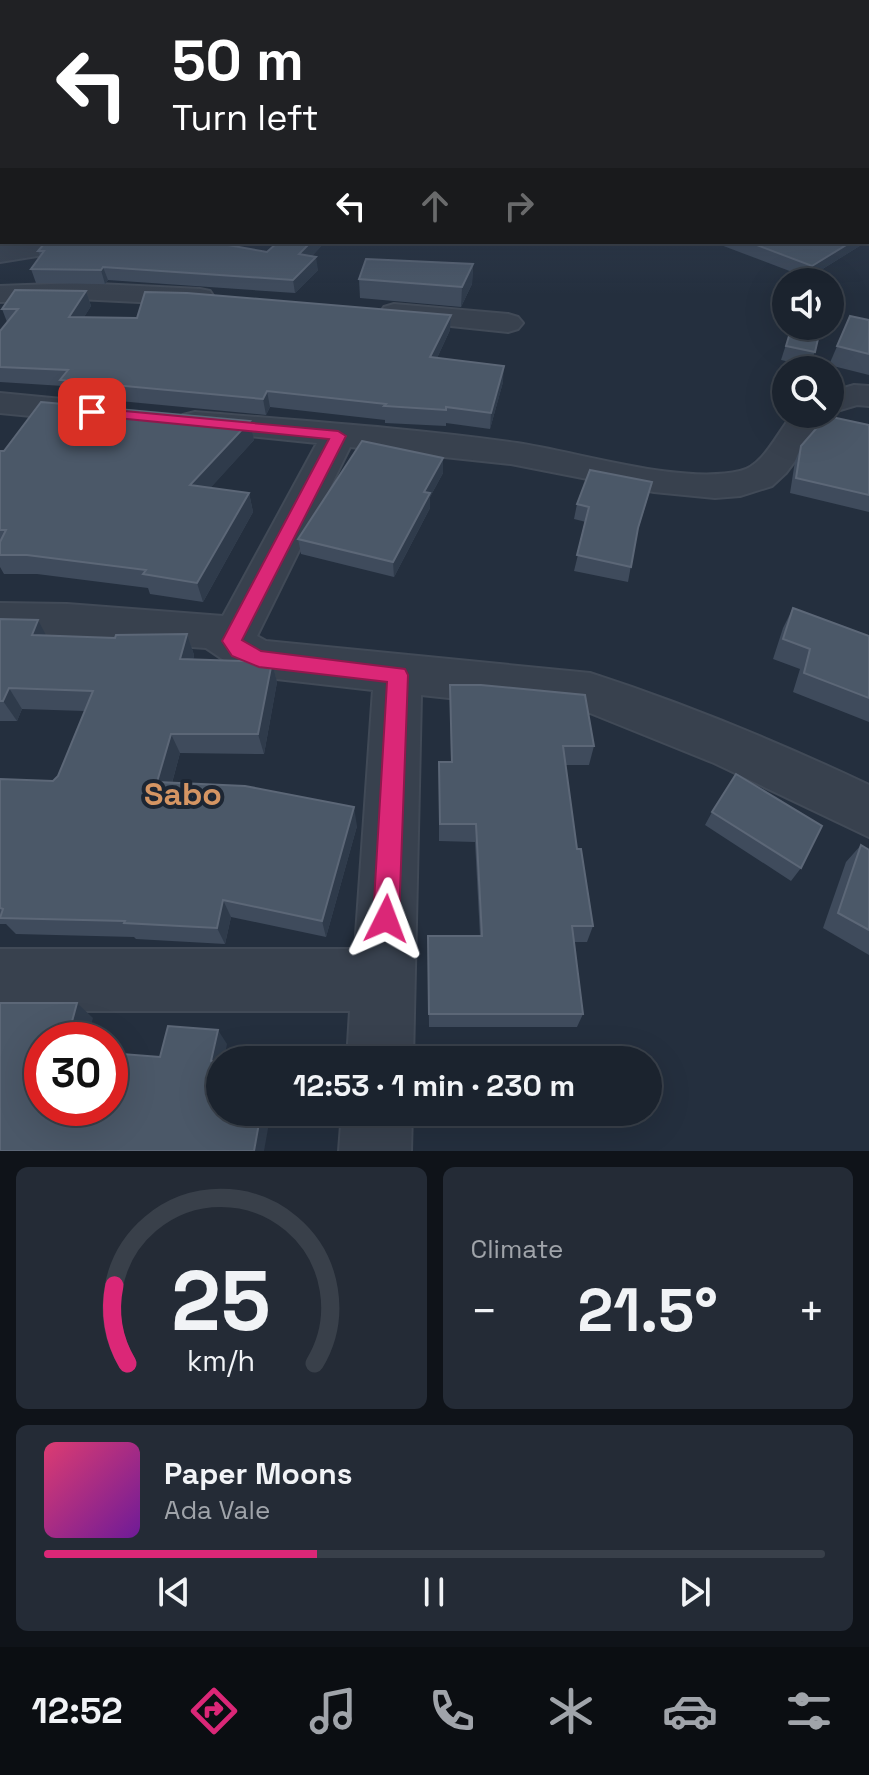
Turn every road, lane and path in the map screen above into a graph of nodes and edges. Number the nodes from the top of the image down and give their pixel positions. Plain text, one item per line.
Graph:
1 (60, 244) edge
2 (0, 254) edge
3 (0, 294) edge
4 (229, 298) edge
5 (371, 310) edge
6 (508, 323) dead end
7 (869, 396) edge
8 (844, 398) edge
9 (0, 403) edge
10 (123, 415) edge
11 (169, 420) edge
12 (796, 428) edge
13 (338, 436) junction
14 (0, 620) edge
15 (232, 641) junction
16 (398, 675) junction
17 (869, 812) edge
18 (0, 980) edge
19 (383, 980) junction
20 (381, 1046) edge
21 (376, 1126) edge
22 (375, 1151) edge

1 - 2 street
3 - 4 street
5 - 6 street
7 - 8 street
9 - 10 street
11 - 13 street
12 - 13 street
13 - 15 street
14 - 15 street
15 - 16 street
16 - 17 street
16 - 19 street
18 - 19 street
19 - 20 street
21 - 22 street

